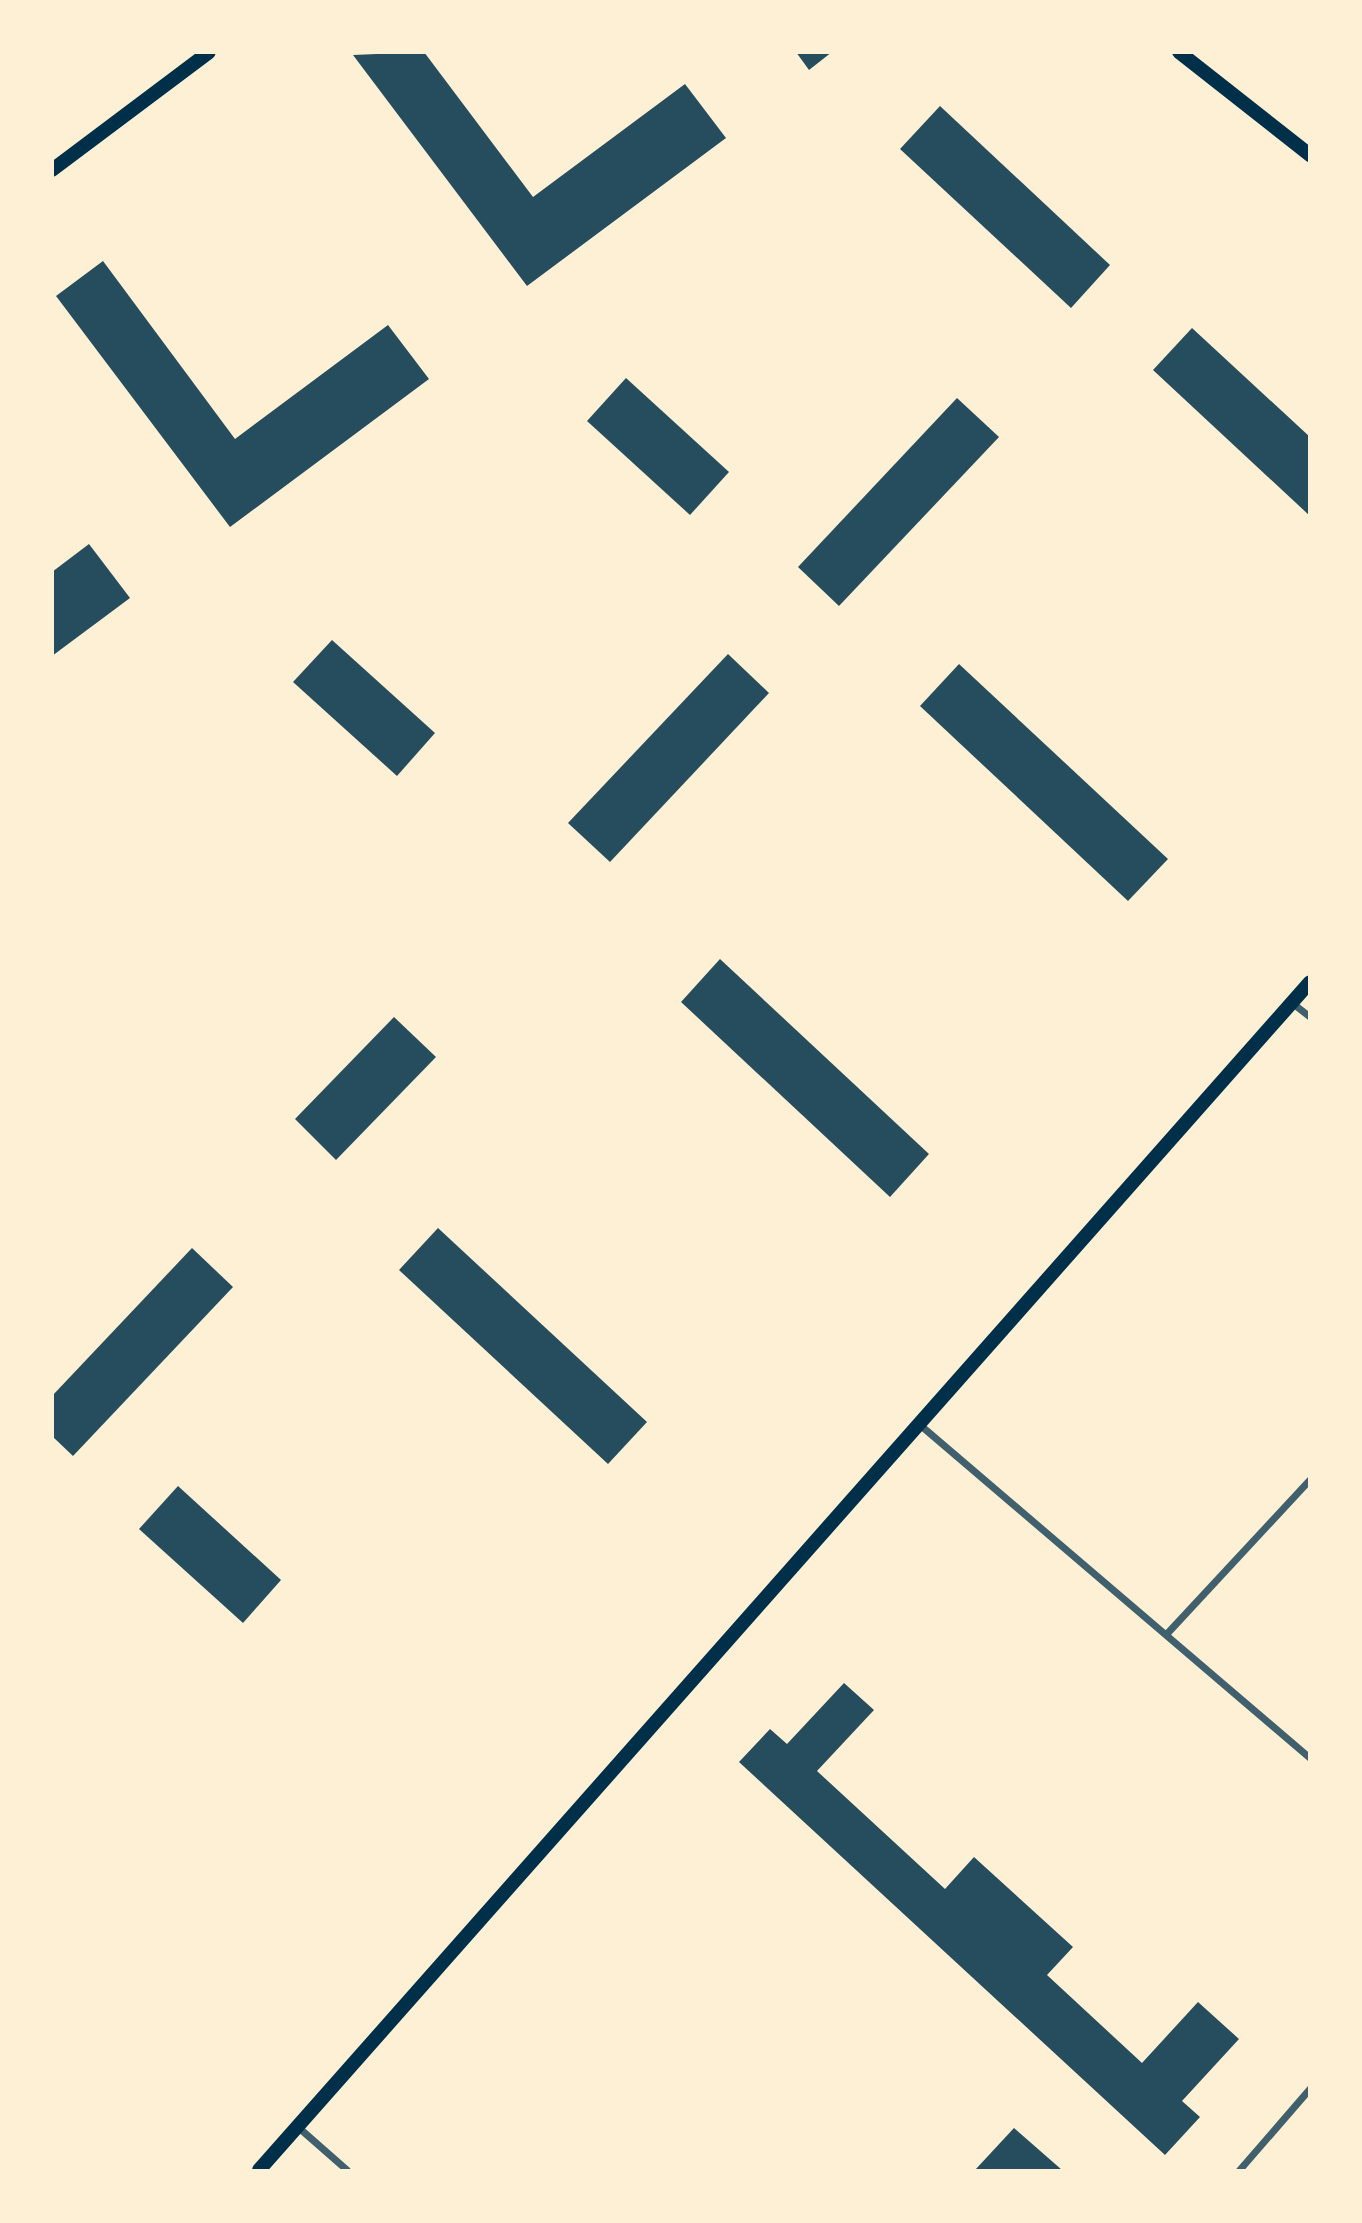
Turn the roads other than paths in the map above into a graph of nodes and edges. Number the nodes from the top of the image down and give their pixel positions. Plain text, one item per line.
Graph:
1 (209, 52) edge
2 (1179, 52) edge
3 (1310, 155) edge
4 (52, 170) edge
5 (1310, 982) edge
6 (1291, 1002) junction
7 (1310, 1017) edge
8 (919, 1424) junction
9 (1310, 1479) edge
10 (1166, 1634) junction
11 (1310, 1758) edge
12 (1310, 2088) edge
13 (298, 2127) junction
14 (259, 2171) edge
15 (347, 2171) edge
16 (1239, 2171) edge

1 - 4 main road
2 - 3 main road
5 - 6 main road
6 - 7 street
6 - 8 main road
8 - 10 street
8 - 13 main road
9 - 10 street
10 - 11 street
12 - 16 street
13 - 14 main road
13 - 15 street

